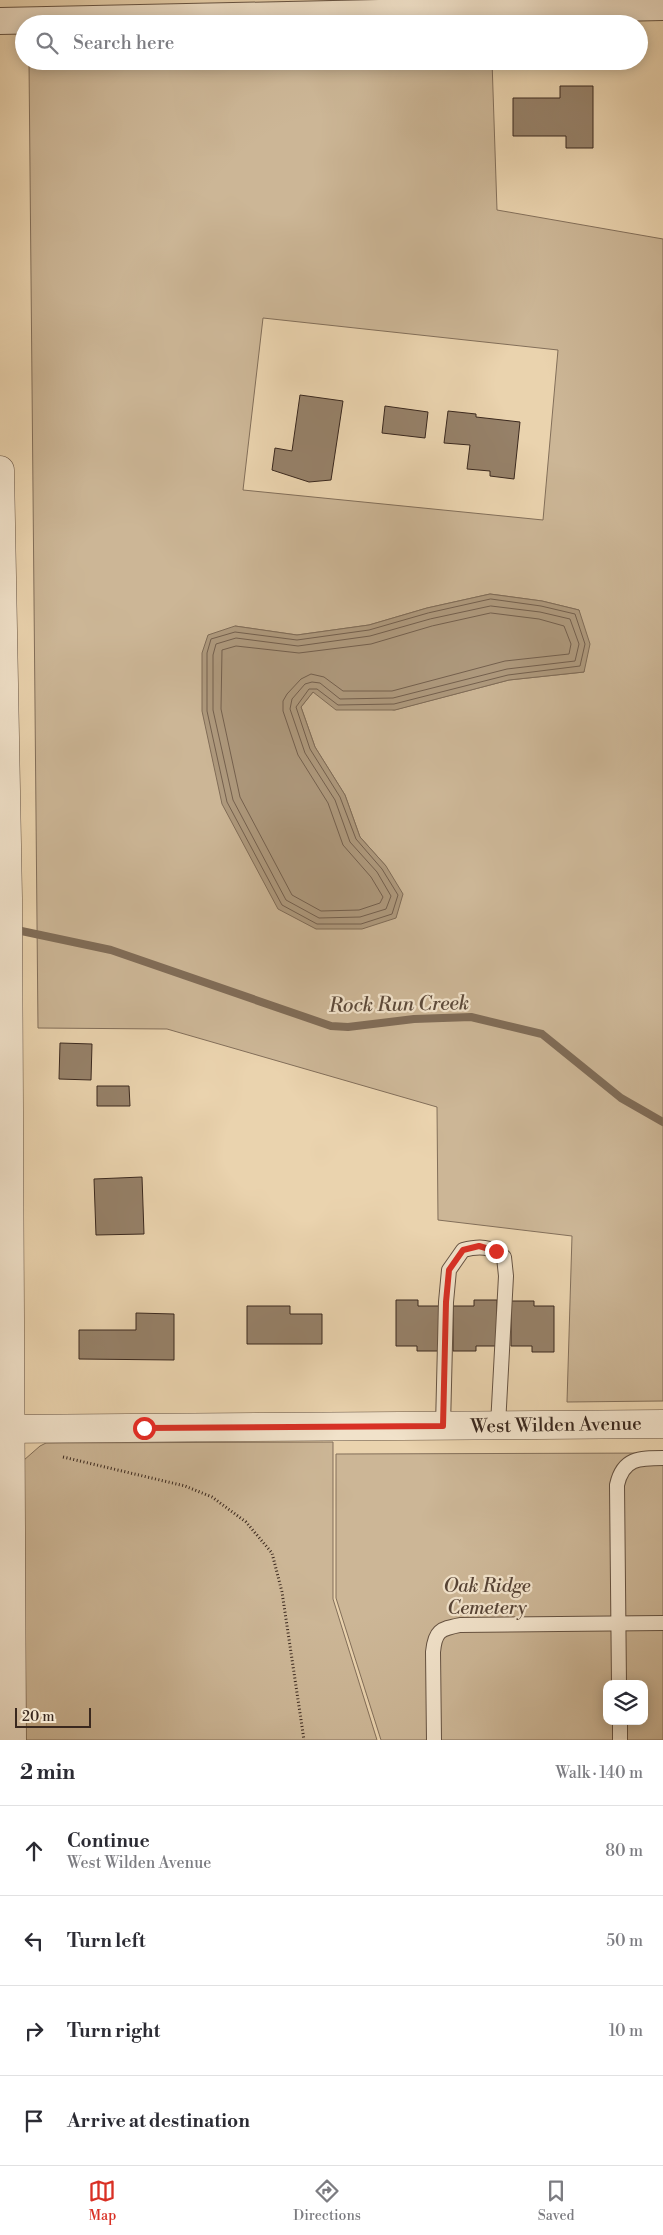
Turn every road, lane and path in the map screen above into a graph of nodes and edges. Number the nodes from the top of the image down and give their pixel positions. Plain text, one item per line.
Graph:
1 (663, 7) edge
2 (284, 15) edge
3 (0, 21) edge
4 (15, 21) edge
5 (0, 470) edge
6 (4, 1076) edge
7 (663, 1424) edge
8 (498, 1425) junction
9 (443, 1426) junction
10 (5, 1429) edge
11 (55, 1455) dead end
12 (663, 1458) edge
13 (663, 1623) edge
14 (618, 1624) junction
15 (619, 1680) edge
16 (620, 1725) edge
17 (12, 1740) edge
18 (304, 1740) edge
19 (434, 1740) edge
20 (620, 1740) edge

1 - 2 street
3 - 4 street
5 - 6 street
6 - 10 street
7 - 8 street, West Wilden Avenue
8 - 9 street, West Wilden Avenue
8 - 9 lane
9 - 10 street, West Wilden Avenue
10 - 17 street
11 - 18 path
12 - 14 lane
13 - 14 lane
14 - 15 lane
14 - 19 lane
16 - 20 lane

